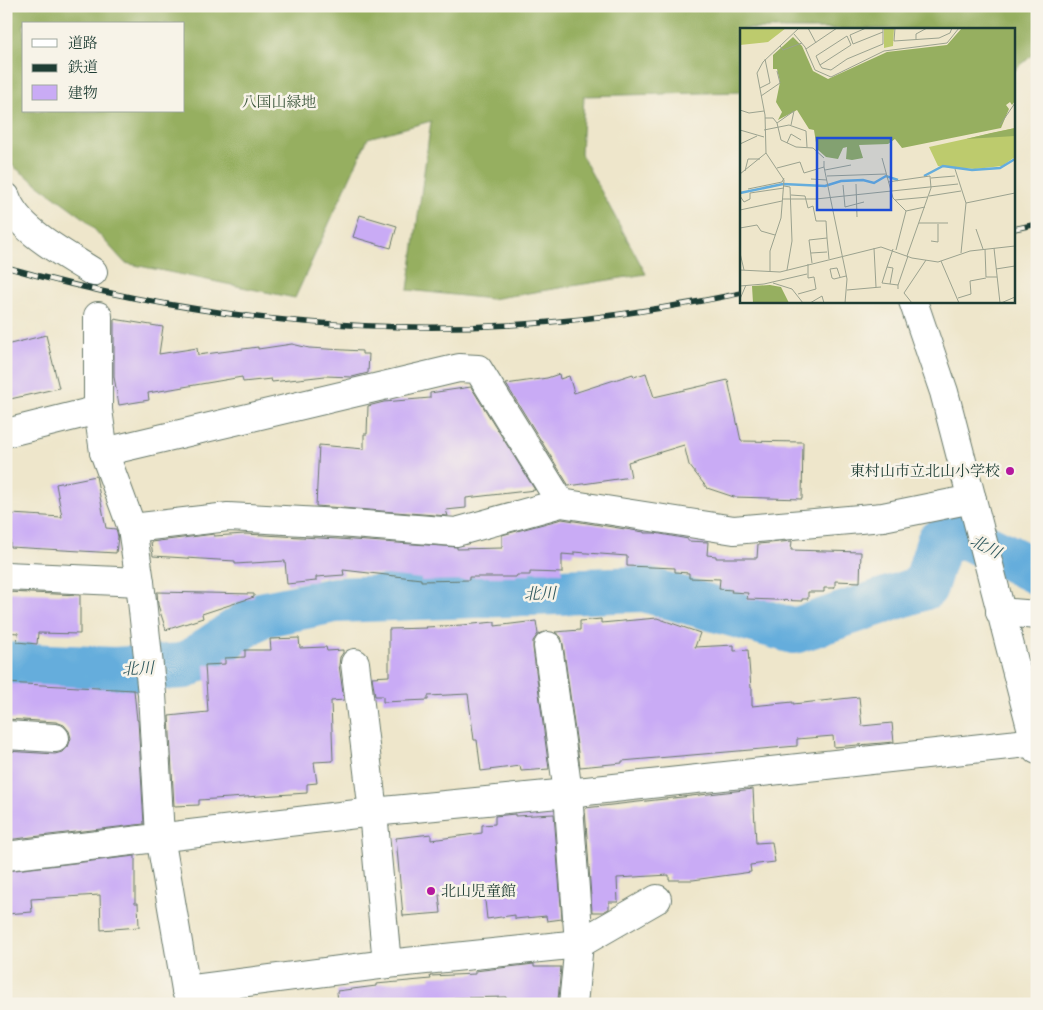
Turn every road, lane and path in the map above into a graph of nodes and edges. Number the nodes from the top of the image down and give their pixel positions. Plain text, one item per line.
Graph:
1 (6, 197) edge
2 (93, 272) dead end
3 (913, 302) edge
4 (98, 316) dead end
5 (98, 410) junction
6 (6, 433) edge
7 (104, 452) junction
8 (561, 503) junction
9 (975, 511) junction
10 (132, 528) junction
11 (6, 576) edge
12 (140, 582) junction
13 (998, 601) junction
14 (1037, 615) edge
15 (548, 646) dead end
16 (355, 663) dead end
17 (6, 735) edge
18 (55, 738) dead end
19 (1036, 745) edge
20 (568, 792) junction
21 (373, 812) junction
22 (160, 836) junction
23 (6, 856) edge
24 (657, 899) dead end
25 (579, 944) junction
26 (388, 964) junction
27 (188, 997) edge
28 (573, 1004) edge

1 - 2 street
3 - 9 street
4 - 5 street
5 - 6 street
5 - 7 street
7 - 8 street
7 - 10 street
8 - 9 street
8 - 10 street
9 - 13 street
10 - 12 street
11 - 12 street
12 - 22 street
13 - 14 street
13 - 19 street
15 - 20 street
16 - 21 street
17 - 18 street
19 - 20 street
20 - 21 street
20 - 25 street
21 - 22 street
21 - 26 street
22 - 23 street
22 - 27 street
24 - 25 street
25 - 26 street
25 - 28 street
26 - 27 street

